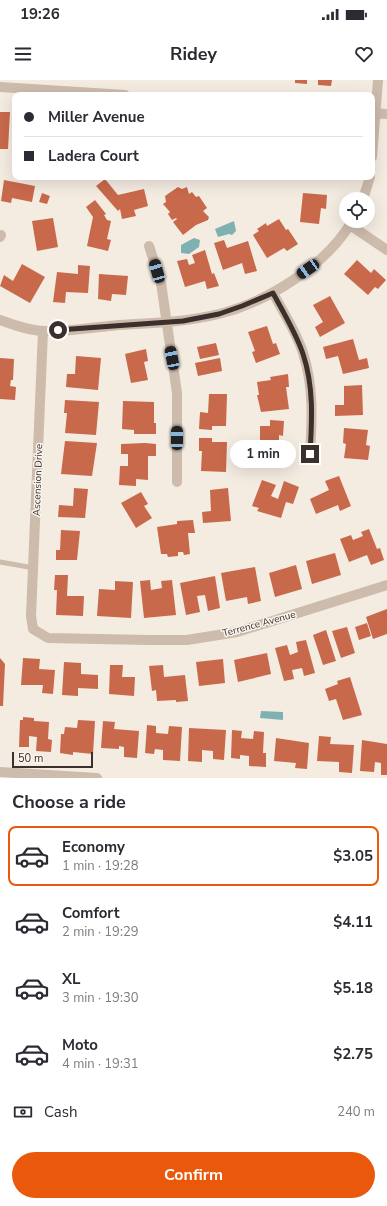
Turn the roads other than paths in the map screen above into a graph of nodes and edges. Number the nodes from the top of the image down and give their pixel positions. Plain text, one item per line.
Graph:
1 (378, 80) edge
2 (0, 87) edge
3 (78, 92) edge
4 (375, 105) edge
5 (375, 113) edge
6 (387, 114) edge
7 (369, 180) edge
8 (365, 192) edge
9 (347, 228) edge
10 (358, 228) edge
11 (150, 246) dead end
12 (387, 250) edge
13 (273, 293) junction
14 (0, 320) edge
15 (165, 322) junction
16 (43, 331) junction
17 (310, 454) dead end
18 (177, 482) dead end
19 (0, 562) edge
20 (34, 568) junction
21 (387, 585) edge
22 (33, 629) joint
23 (0, 772) edge
24 (97, 778) edge

1 - 4 street
2 - 3 street
5 - 6 street
7 - 8 street
9 - 13 street
10 - 12 street
11 - 15 street
13 - 15 street
13 - 17 street
14 - 16 street
15 - 16 street
15 - 18 street
16 - 20 street, Ascension Drive
19 - 20 lane
20 - 22 street, Ascension Drive
21 - 22 street, Terrence Avenue
23 - 24 street

